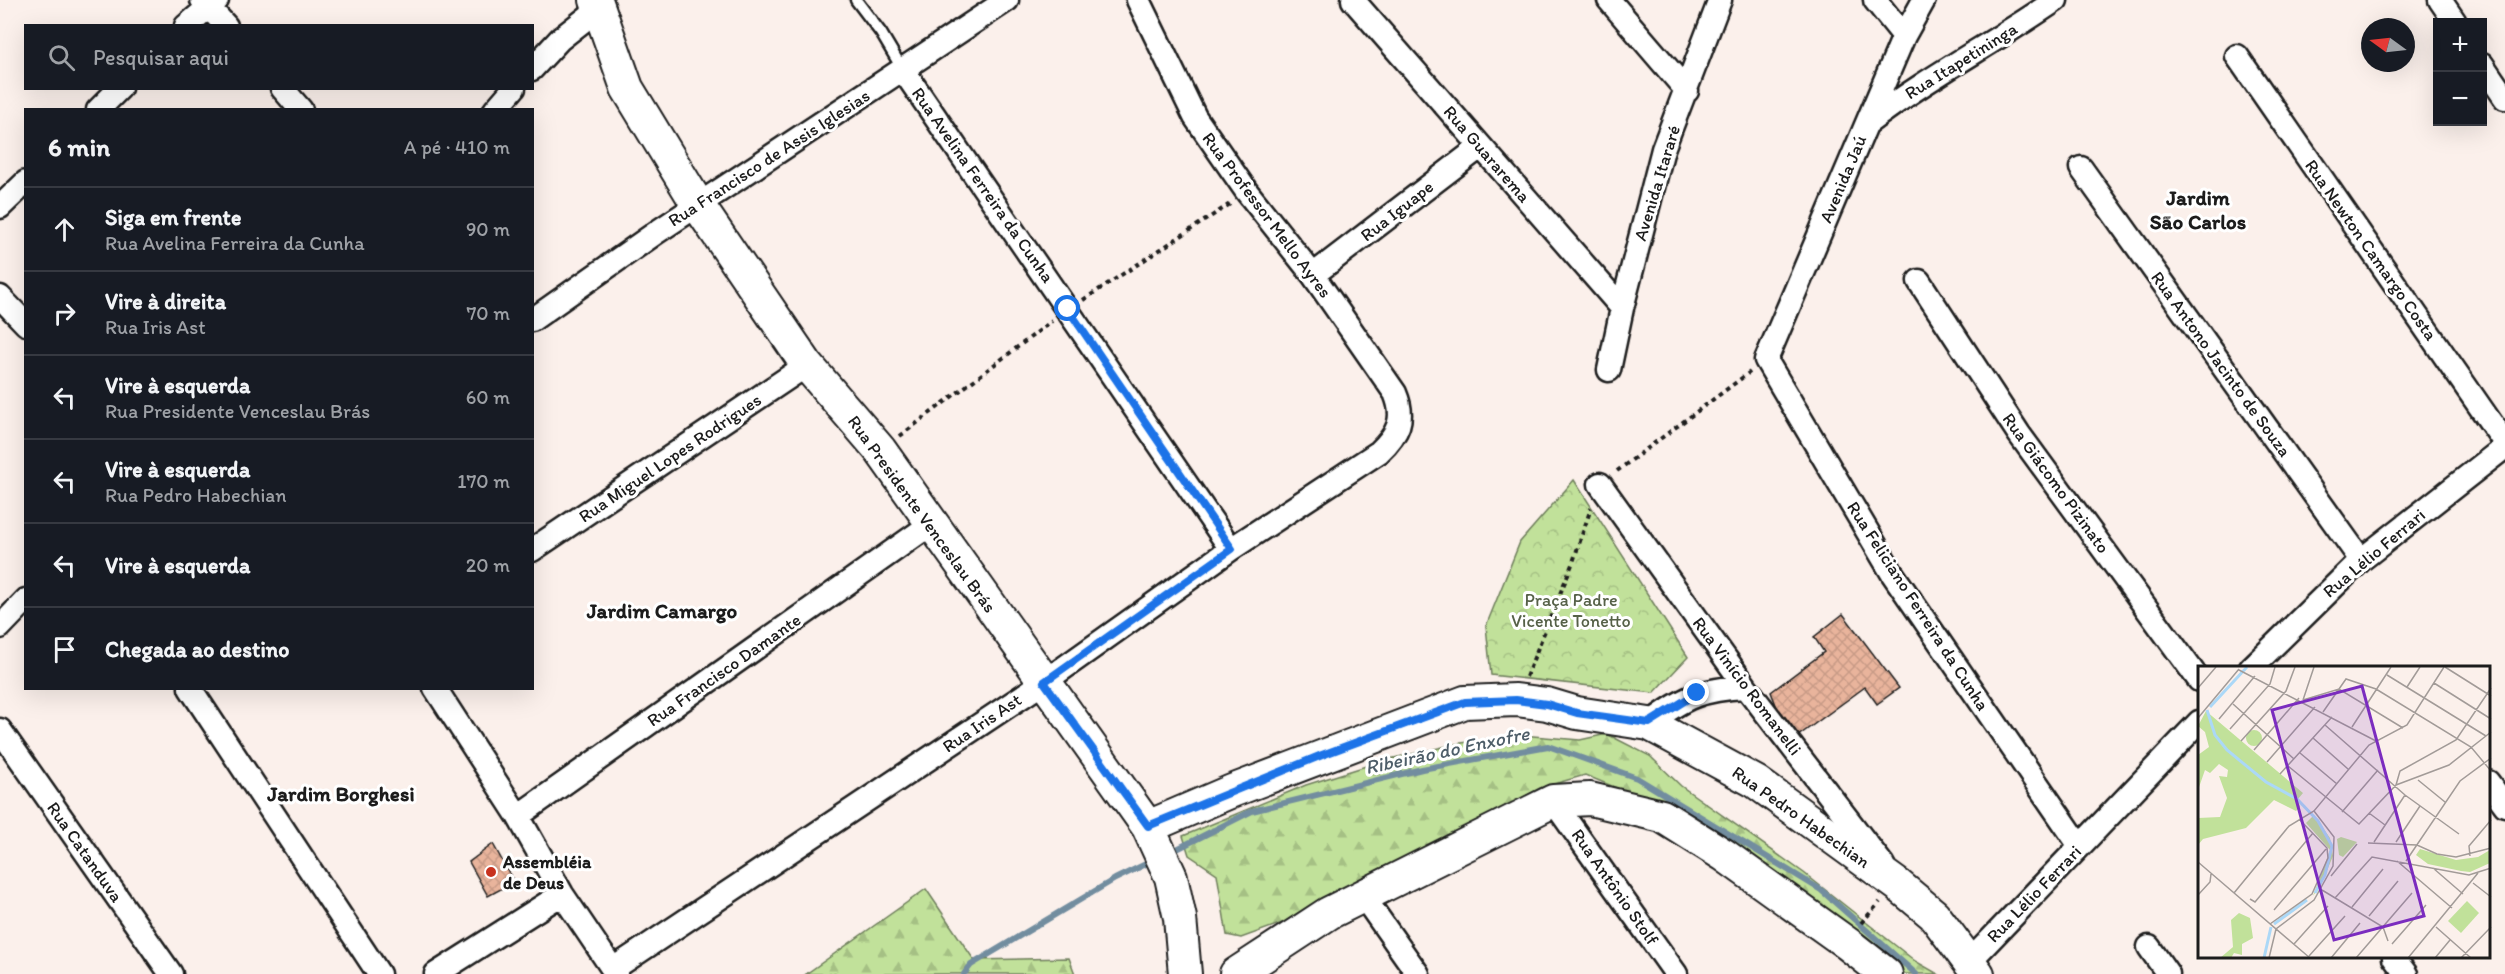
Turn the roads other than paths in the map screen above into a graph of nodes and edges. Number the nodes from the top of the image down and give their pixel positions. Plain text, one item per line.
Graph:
1 (856, 0) edge
2 (1007, 0) edge
3 (1138, 0) edge
4 (1353, 0) edge
5 (1609, 0) edge
6 (1720, 0) edge
7 (1875, 0) edge
8 (1924, 0) edge
9 (2056, 0) edge
10 (2440, 0) edge
11 (209, 2) edge
12 (597, 5) edge
13 (2452, 18) edge
14 (188, 24) edge
15 (225, 24) edge
16 (1904, 36) junction
17 (2237, 56) dead end
18 (534, 67) edge
19 (903, 70) junction
20 (2487, 72) edge
21 (118, 90) edge
22 (284, 90) edge
23 (512, 90) edge
24 (1687, 91) junction
25 (2505, 99) edge
26 (100, 108) edge
27 (299, 108) edge
28 (497, 108) edge
29 (1867, 124) junction
30 (1480, 147) junction
31 (2080, 168) dead end
32 (24, 184) edge
33 (698, 205) junction
34 (0, 207) edge
35 (1313, 275) junction
36 (1919, 281) dead end
37 (0, 297) edge
38 (1622, 308) junction
39 (534, 319) edge
40 (24, 322) edge
41 (1766, 360) joint
42 (807, 365) junction
43 (1609, 370) dead end
44 (1400, 425) joint
45 (2505, 445) edge
46 (1600, 484) dead end
47 (931, 524) junction
48 (534, 549) edge
49 (1232, 549) junction
50 (2361, 560) junction
51 (24, 602) edge
52 (0, 627) edge
53 (2253, 666) edge
54 (2198, 679) edge
55 (1044, 682) junction
56 (1746, 687) junction
57 (191, 690) edge
58 (436, 690) edge
59 (1649, 723) junction
60 (2198, 723) edge
61 (0, 730) edge
62 (2490, 785) edge
63 (1553, 801) junction
64 (2505, 805) edge
65 (518, 816) junction
66 (1152, 836) junction
67 (2080, 846) junction
68 (1898, 885) junction
69 (562, 894) junction
70 (1363, 896) junction
71 (2149, 947) dead end
72 (2395, 959) edge
73 (1973, 968) edge
74 (615, 972) edge
75 (171, 974) edge
76 (379, 974) edge
77 (436, 974) edge
78 (1185, 974) edge
79 (1236, 974) edge
80 (1418, 974) edge
81 (1676, 974) edge
82 (1886, 974) edge
83 (2168, 974) edge
84 (2406, 974) edge

1 - 19 lane, Rua Avelina Ferreira da Cunha
2 - 19 street, Rua Francisco de Assis Iglesias
3 - 35 street, Rua Professor Mello Ayres
4 - 30 street, Rua Guararema
5 - 24 street
6 - 24 street, Avenida Itararé
7 - 16 street
8 - 16 street, Avenida Jaú
9 - 29 street, Rua Itapetininga
10 - 13 street
11 - 14 street
11 - 15 street
12 - 18 street
12 - 33 street, Rua Presidente Venceslau Brás
16 - 29 street, Avenida Jaú
17 - 45 street, Rua Newton Camargo Costa
19 - 33 street, Rua Francisco de Assis Iglesias
19 - 49 street, Rua Avelina Ferreira da Cunha
20 - 25 street
21 - 26 street
22 - 27 street
23 - 28 street
24 - 38 street, Avenida Itararé
29 - 41 street, Avenida Jaú
30 - 35 street, Rua Iguape
30 - 38 street, Rua Guararema
31 - 50 street, Rua Antono Jacinto de Souza
32 - 34 street
33 - 39 street, Rua Francisco de Assis Iglesias
33 - 42 street, Rua Presidente Venceslau Brás
35 - 44 street, Rua Professor Mello Ayres
36 - 54 street, Rua Giácomo Pizinato
37 - 40 street
38 - 43 street, Avenida Itararé
41 - 67 street, Rua Feliciano Ferreira da Cunha
42 - 47 street, Rua Presidente Venceslau Brás
42 - 48 street, Rua Miguel Lopes Rodrigues
44 - 49 street, Rua Iris Ast
45 - 50 street, Rua Lélio Ferrari
46 - 56 street, Rua Vinício Romanelli
47 - 55 street, Rua Presidente Venceslau Brás
47 - 65 street, Rua Francisco Damante
49 - 55 street, Rua Iris Ast
50 - 53 street, Rua Lélio Ferrari
51 - 52 street
55 - 66 street, Rua Presidente Venceslau Brás
55 - 74 street, Rua Iris Ast
56 - 59 street
56 - 68 street, Rua Vinício Romanelli
57 - 76 street
58 - 65 street
59 - 66 street, Rua Pedro Habechian
59 - 68 street, Rua Pedro Habechian
60 - 67 street, Rua Lélio Ferrari
61 - 75 street, Rua Catanduva
62 - 64 street
63 - 70 street
63 - 81 street, Rua Antônio Stolf
63 - 82 street
65 - 69 street
66 - 78 street, Rua Presidente Venceslau Brás
67 - 73 street, Rua Lélio Ferrari
68 - 73 street, Rua Pedro Habechian
69 - 74 street
69 - 77 street
70 - 79 street
70 - 80 street
71 - 83 street
72 - 84 street

